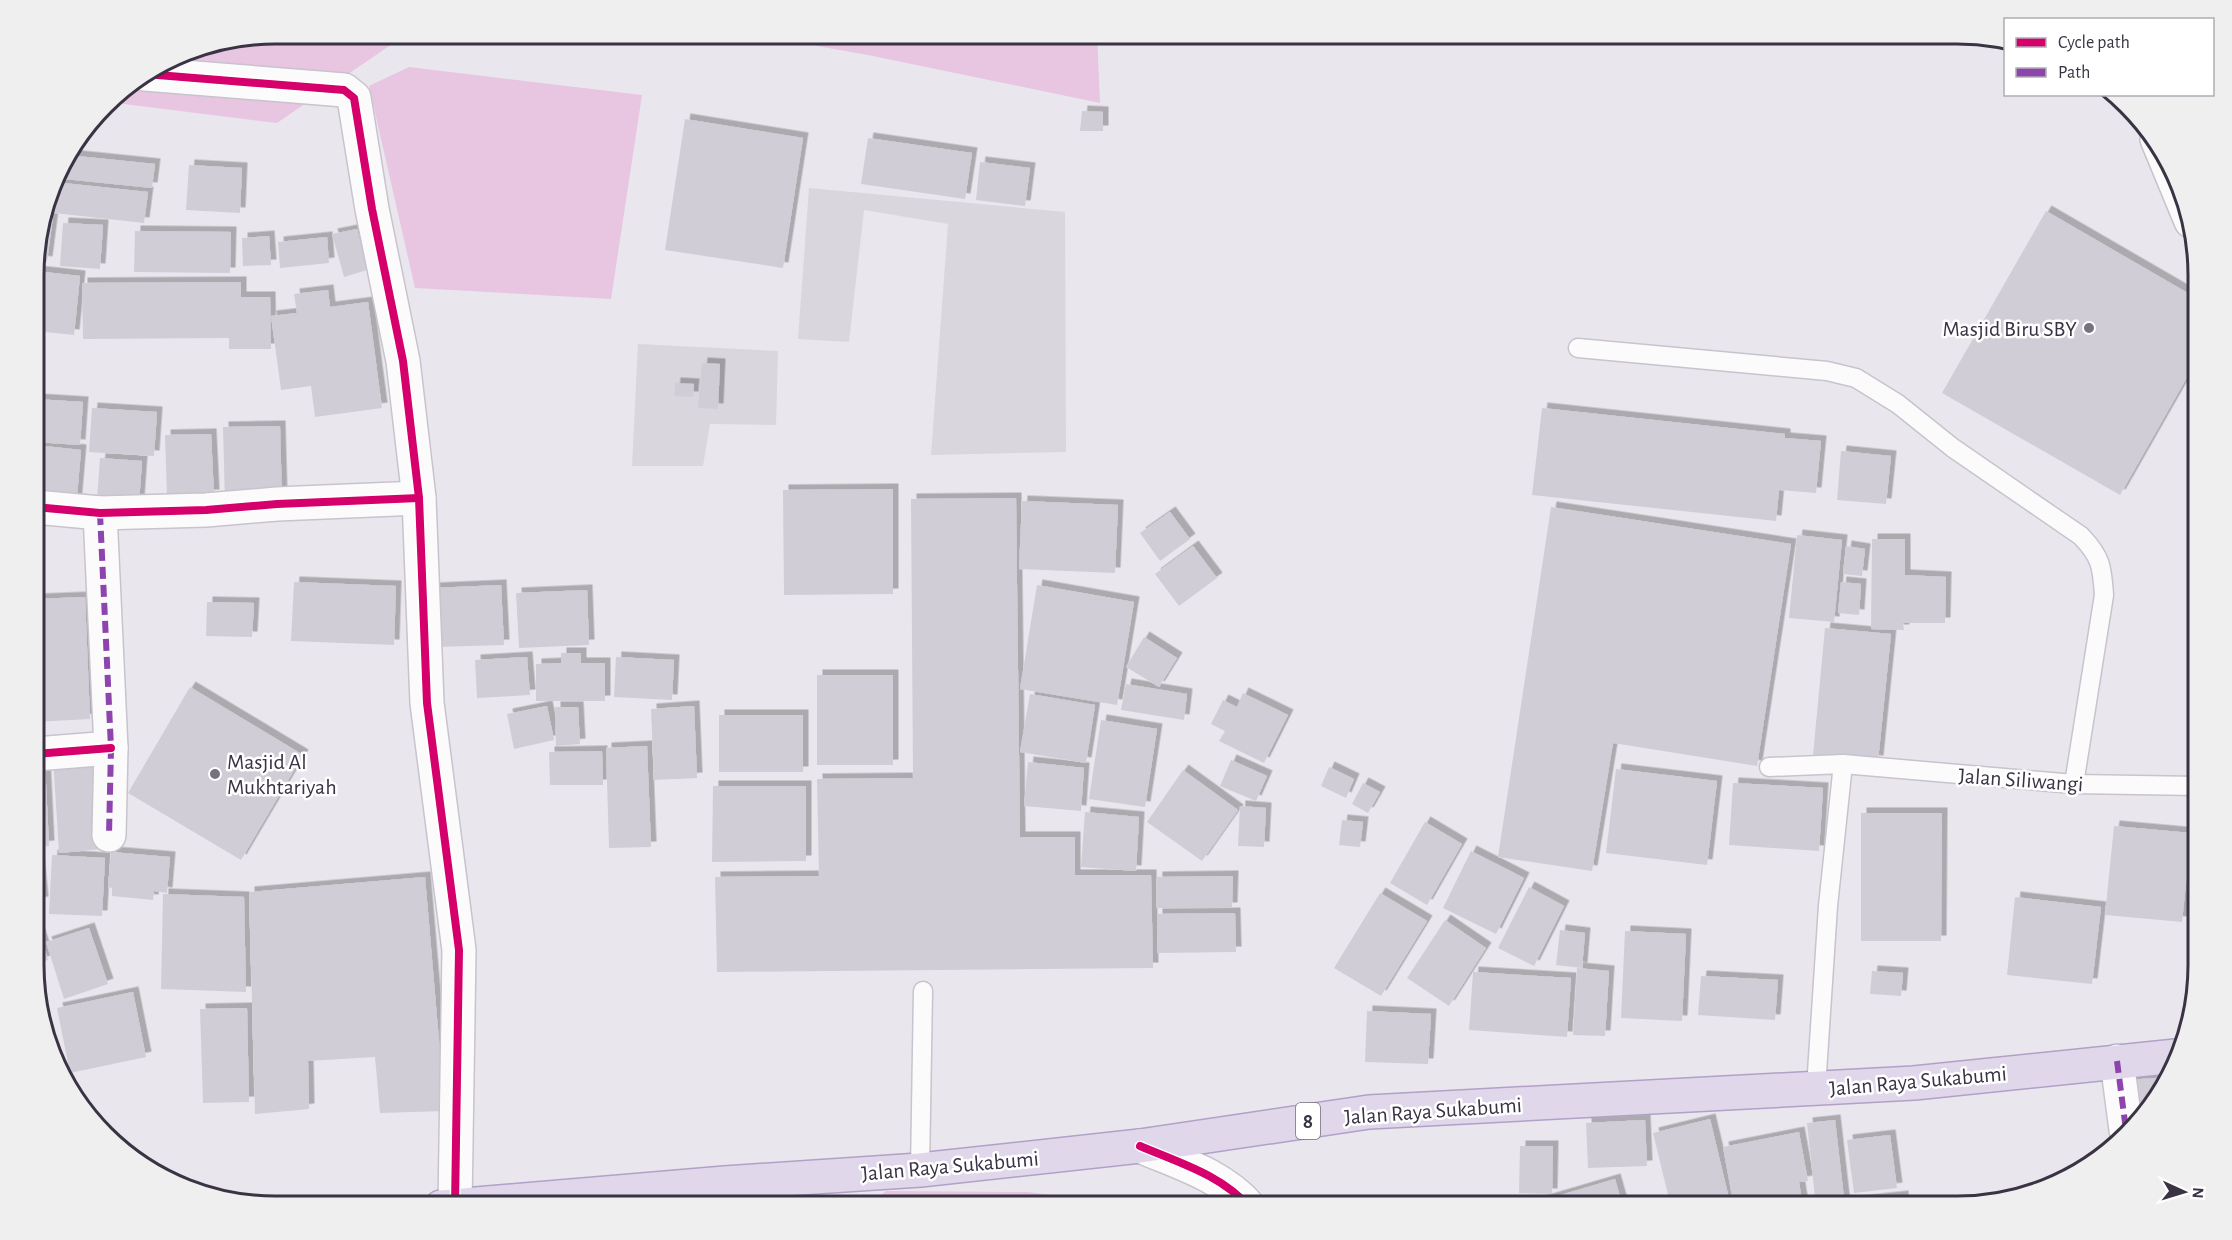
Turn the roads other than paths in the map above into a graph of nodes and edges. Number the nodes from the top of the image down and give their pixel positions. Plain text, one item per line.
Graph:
1 (157, 75) edge
2 (1578, 348) dead end
3 (419, 498) junction
4 (44, 508) edge
5 (100, 513) junction
6 (111, 748) junction
7 (44, 753) edge
8 (1843, 764) junction
9 (1769, 767) dead end
10 (2074, 784) junction
11 (2188, 786) edge
12 (110, 835) dead end
13 (923, 991) dead end
14 (2170, 1057) edge
15 (2117, 1061) junction
16 (1816, 1088) junction
17 (2125, 1124) edge
18 (1140, 1146) junction
19 (920, 1170) junction
20 (726, 1195) edge
21 (448, 1196) edge
22 (701, 1196) edge
23 (1240, 1196) edge

1 - 3 street
2 - 10 lane
3 - 5 street
3 - 21 street
4 - 5 street
5 - 6 street
6 - 7 street
6 - 12 street
8 - 9 lane, Jalan Siliwangi
8 - 10 lane, Jalan Siliwangi
8 - 16 lane
10 - 11 lane, Jalan Siliwangi
13 - 19 lane
14 - 15 highway, Jalan Raya Sukabumi / 8
15 - 16 highway, Jalan Raya Sukabumi / 8
15 - 17 street
16 - 18 highway, Jalan Raya Sukabumi / 8
18 - 19 highway, Jalan Raya Sukabumi / 8
18 - 23 street
19 - 20 highway, Jalan Raya Sukabumi / 8
20 - 22 highway, Jalan Raya Sukabumi / 8

